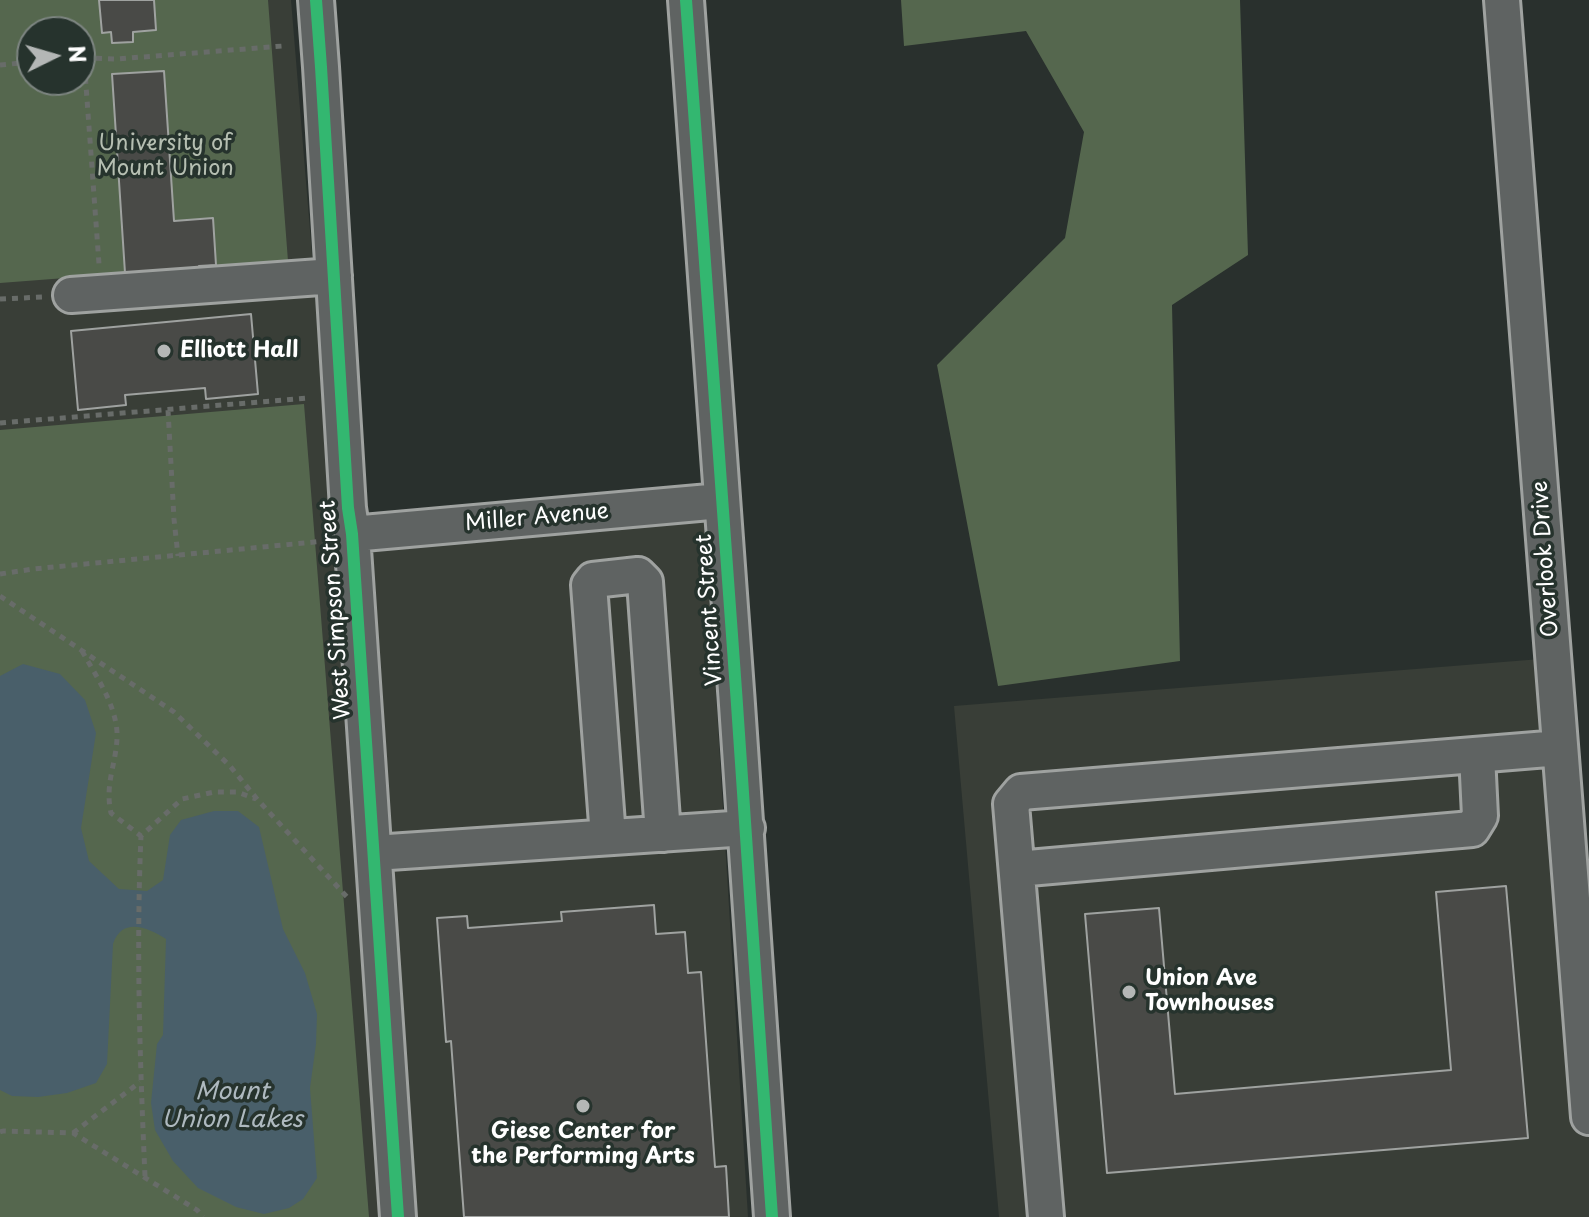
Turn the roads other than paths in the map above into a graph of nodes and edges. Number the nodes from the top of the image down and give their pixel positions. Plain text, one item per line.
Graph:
1 (316, 0) edge
2 (686, 0) edge
3 (1502, 0) edge
4 (334, 276) junction
5 (86, 294) road end
6 (721, 501) junction
7 (338, 538) junction
8 (1560, 748) junction
9 (1477, 755) junction
10 (1576, 781) edge
11 (747, 828) junction
12 (663, 834) junction
13 (1578, 835) edge
14 (608, 837) junction
15 (374, 853) junction
16 (1017, 869) junction
17 (1589, 1117) edge
18 (398, 1217) edge
19 (772, 1217) edge
20 (1046, 1217) edge

1 - 4 street, West Simpson Street
2 - 6 street, Vincent Street
3 - 8 street, Overlook Drive
4 - 5 street
4 - 7 street, West Simpson Street
6 - 7 street, Miller Avenue
6 - 11 street, Vincent Street
7 - 15 street, West Simpson Street
8 - 9 street
8 - 10 street, Overlook Drive
9 - 16 street
9 - 16 street
10 - 13 street, Overlook Drive
11 - 12 street
11 - 19 street, Vincent Street
12 - 14 street
12 - 14 street
13 - 17 street, Overlook Drive
14 - 15 street
15 - 18 street, West Simpson Street
16 - 20 street

